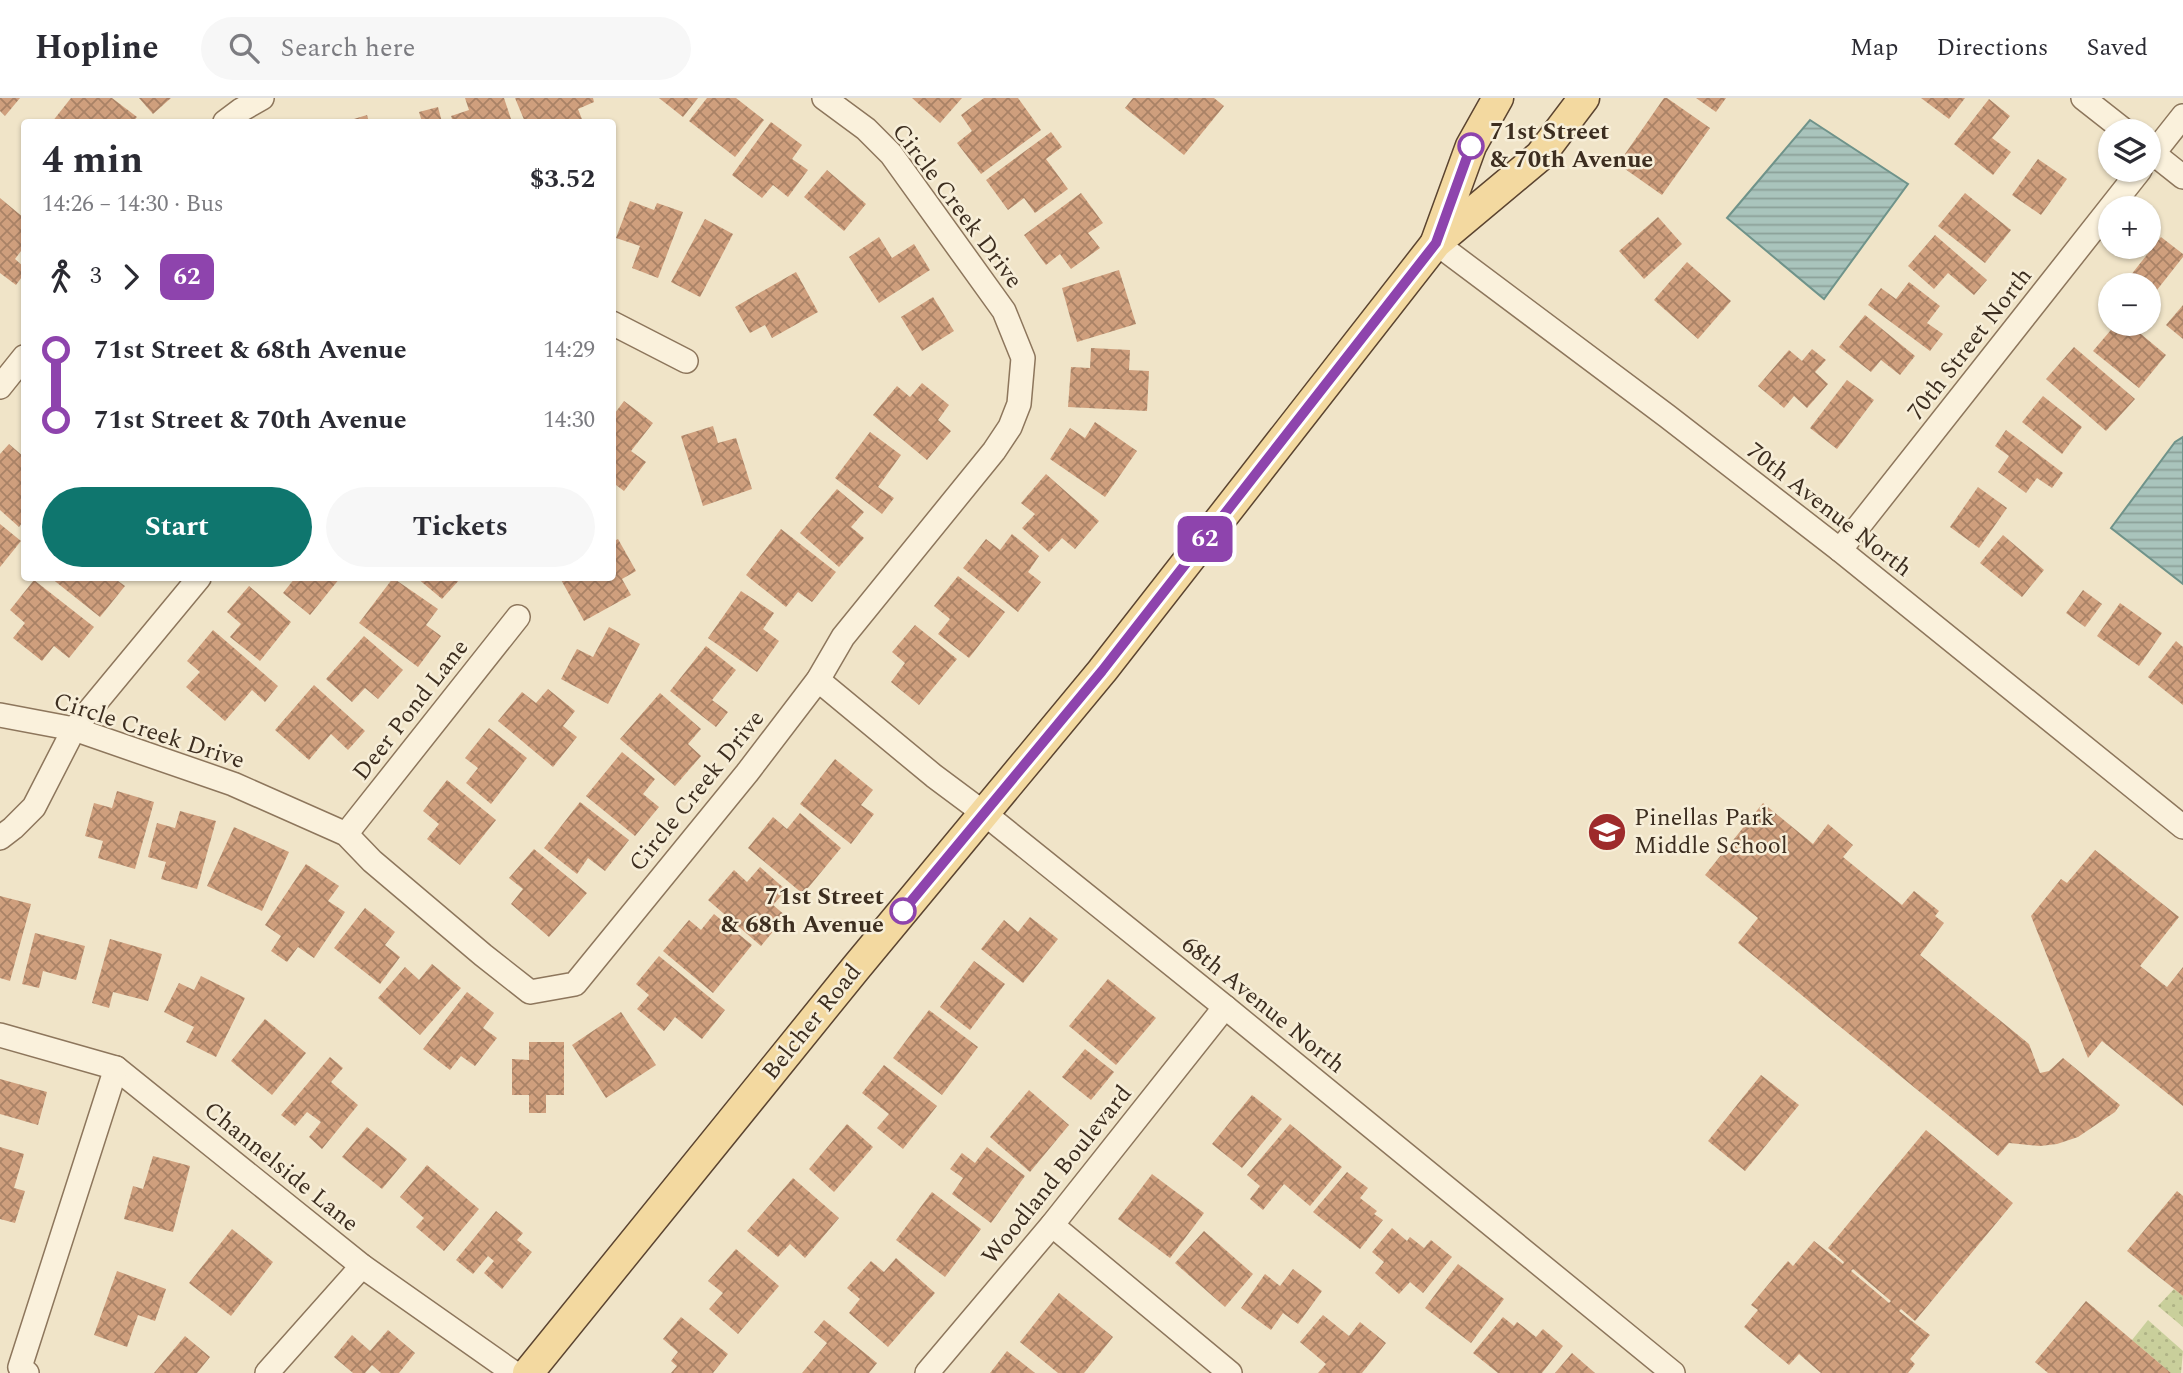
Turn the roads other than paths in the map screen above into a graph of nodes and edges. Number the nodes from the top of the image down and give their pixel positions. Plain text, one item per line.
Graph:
1 (262, 98) edge
2 (824, 98) edge
3 (1498, 98) edge
4 (1584, 98) edge
5 (2083, 98) edge
6 (2183, 116) edge
7 (229, 119) edge
8 (2110, 119) edge
9 (2161, 142) edge
10 (2161, 165) edge
11 (2183, 177) edge
12 (2129, 182) edge
13 (1436, 243) junction
14 (616, 325) edge
15 (21, 361) edge
16 (686, 361) dead end
17 (0, 387) edge
18 (1840, 550) junction
19 (197, 581) edge
20 (518, 617) dead end
21 (818, 680) junction
22 (0, 715) edge
23 (74, 729) junction
24 (985, 814) junction
25 (2183, 827) edge
26 (346, 834) junction
27 (0, 838) edge
28 (1225, 1007) junction
29 (0, 1035) edge
30 (116, 1069) junction
31 (1052, 1225) junction
32 (362, 1266) junction
33 (27, 1373) edge
34 (267, 1373) edge
35 (514, 1373) edge
36 (528, 1373) edge
37 (927, 1373) edge
38 (1230, 1373) edge
39 (1673, 1373) edge

1 - 7 street
2 - 21 street, Circle Creek Drive
3 - 13 main road, Belcher Road
4 - 13 main road, Belcher Road
5 - 8 street
6 - 9 street, 70th Street North
10 - 11 street
12 - 18 street, 70th Street North
13 - 18 street, 70th Avenue North
13 - 24 main road, Belcher Road
14 - 16 street
15 - 17 street
18 - 25 street, 70th Avenue North
19 - 23 street
20 - 26 street, Deer Pond Lane
21 - 24 street, 68th Avenue North
21 - 26 street, Circle Creek Drive
22 - 23 street, Circle Creek Drive
23 - 26 street, Circle Creek Drive
23 - 27 street
24 - 28 street, 68th Avenue North
24 - 36 main road, Belcher Road
28 - 31 street, Woodland Boulevard
28 - 39 street, 68th Avenue North
29 - 30 street, Channelside Lane
30 - 32 street, Channelside Lane
30 - 33 street
31 - 37 street, Woodland Boulevard
31 - 38 street
32 - 34 street
32 - 35 street, Channelside Lane

